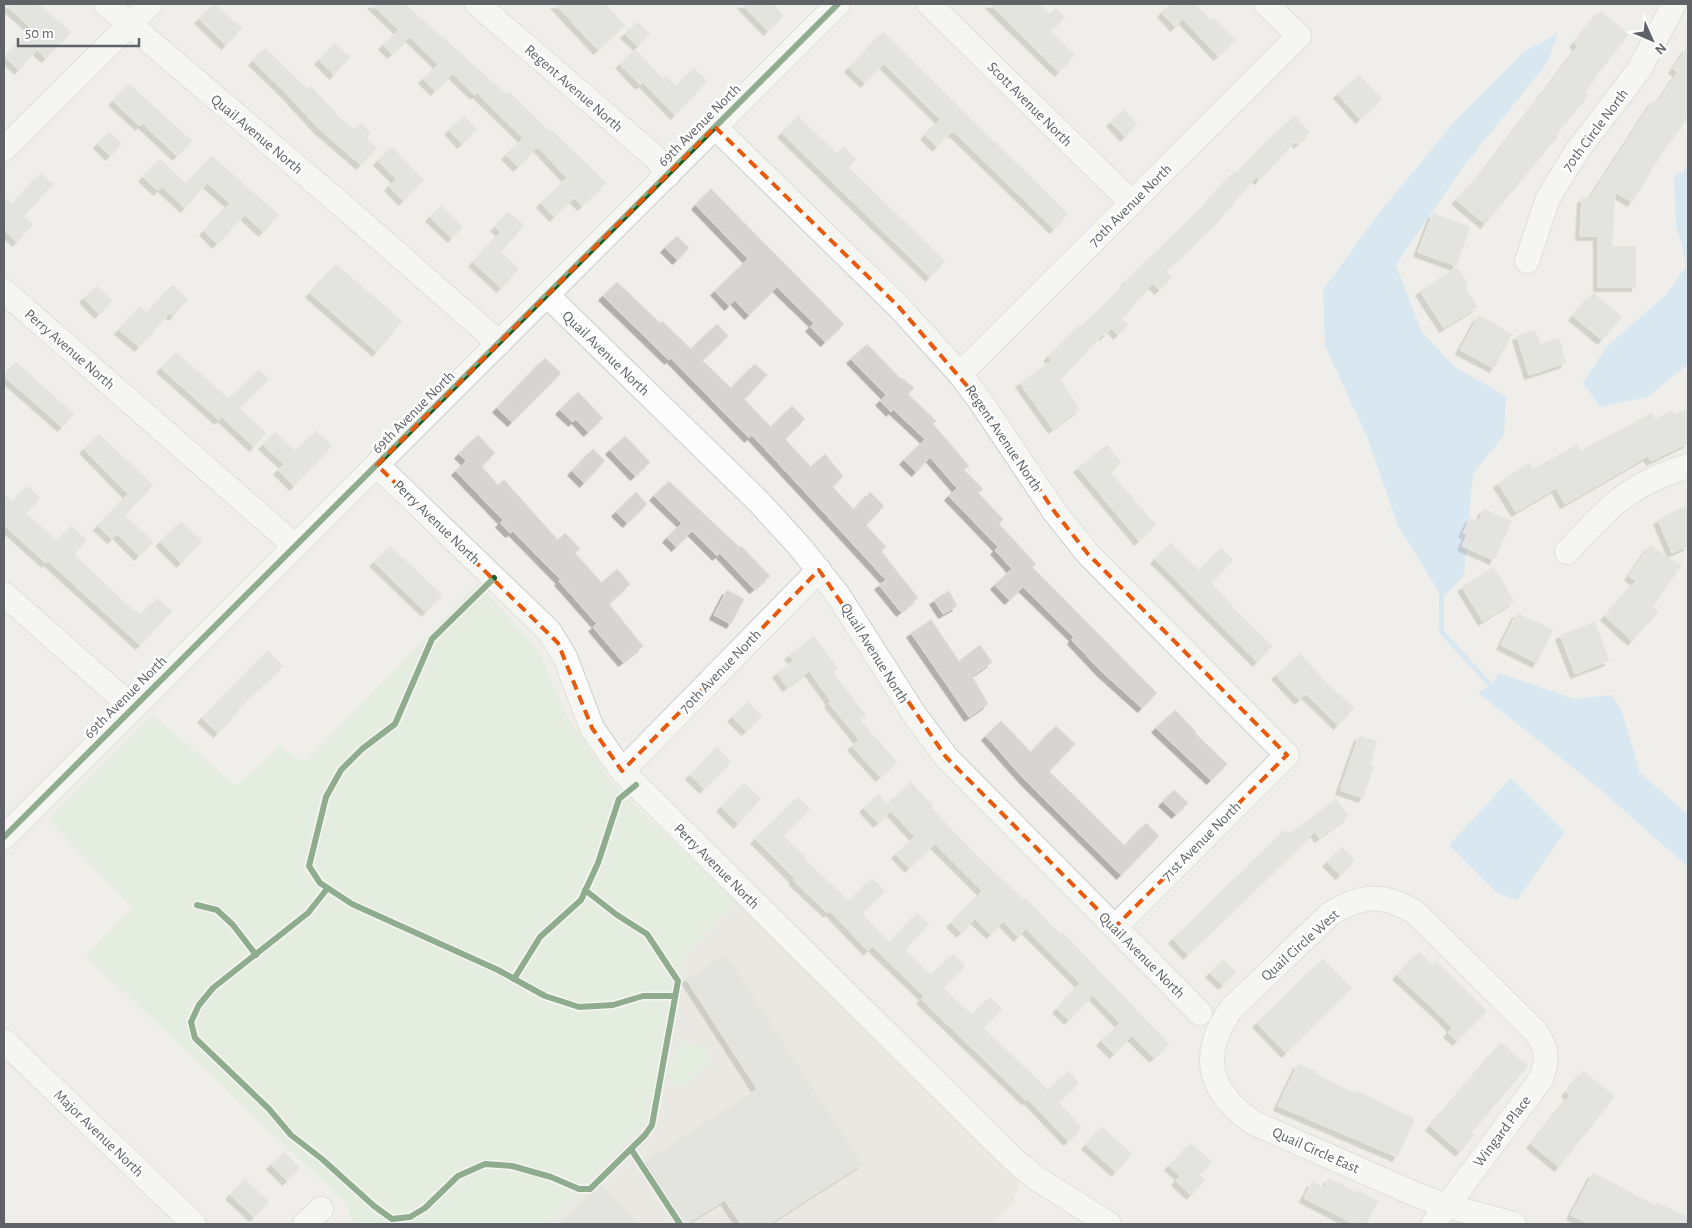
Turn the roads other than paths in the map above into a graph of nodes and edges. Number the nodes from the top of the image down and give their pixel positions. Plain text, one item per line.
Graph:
1 (106, 4) edge
2 (150, 4) edge
3 (477, 4) edge
4 (838, 4) edge
5 (929, 4) edge
6 (1266, 4) edge
7 (1676, 4) edge
8 (1688, 10) edge
9 (129, 24) junction
10 (715, 127) junction
11 (4, 149) edge
12 (668, 175) junction
13 (1132, 203) junction
14 (1527, 262) dead end
15 (4, 291) edge
16 (547, 296) junction
17 (498, 343) junction
18 (960, 374) junction
19 (377, 465) junction
20 (1688, 466) edge
21 (295, 546) junction
22 (1567, 552) dead end
23 (819, 570) junction
24 (4, 594) edge
25 (133, 708) junction
26 (1287, 755) joint
27 (622, 771) junction
28 (4, 837) edge
29 (1115, 927) junction
30 (1200, 1013) dead end
31 (1536, 1032) joint
32 (4, 1041) edge
33 (1213, 1064) joint
34 (1440, 1215) edge
35 (194, 1224) edge
36 (1109, 1224) edge
37 (1514, 1224) edge

1 - 9 street, Quail Avenue North
2 - 9 street
3 - 12 street, Regent Avenue North
4 - 10 street, 69th Avenue North
5 - 13 street, Scott Avenue North
6 - 13 street, 70th Avenue North
7 - 8 street
7 - 14 street, 70th Circle North
9 - 11 street
9 - 17 street, Quail Avenue North
10 - 12 street, 69th Avenue North
10 - 18 street, Regent Avenue North
12 - 16 street, 69th Avenue North
13 - 18 street, 70th Avenue North
15 - 21 street, Perry Avenue North
16 - 17 street, 69th Avenue North
16 - 23 street, Quail Avenue North
17 - 19 street, 69th Avenue North
18 - 26 street, Regent Avenue North
19 - 21 street, 69th Avenue North
19 - 27 street, Perry Avenue North
20 - 22 street
21 - 25 street, 69th Avenue North
23 - 27 street, 70th Avenue North
23 - 29 street, Quail Avenue North
24 - 25 street
25 - 28 street, 69th Avenue North
26 - 29 street, 71st Avenue North
27 - 36 street, Perry Avenue North
29 - 30 street, Quail Avenue North
31 - 33 street, Quail Circle West
31 - 34 street, Wingard Place
32 - 35 street, Major Avenue North
33 - 34 street, Quail Circle East
34 - 37 street, Quail Circle East

